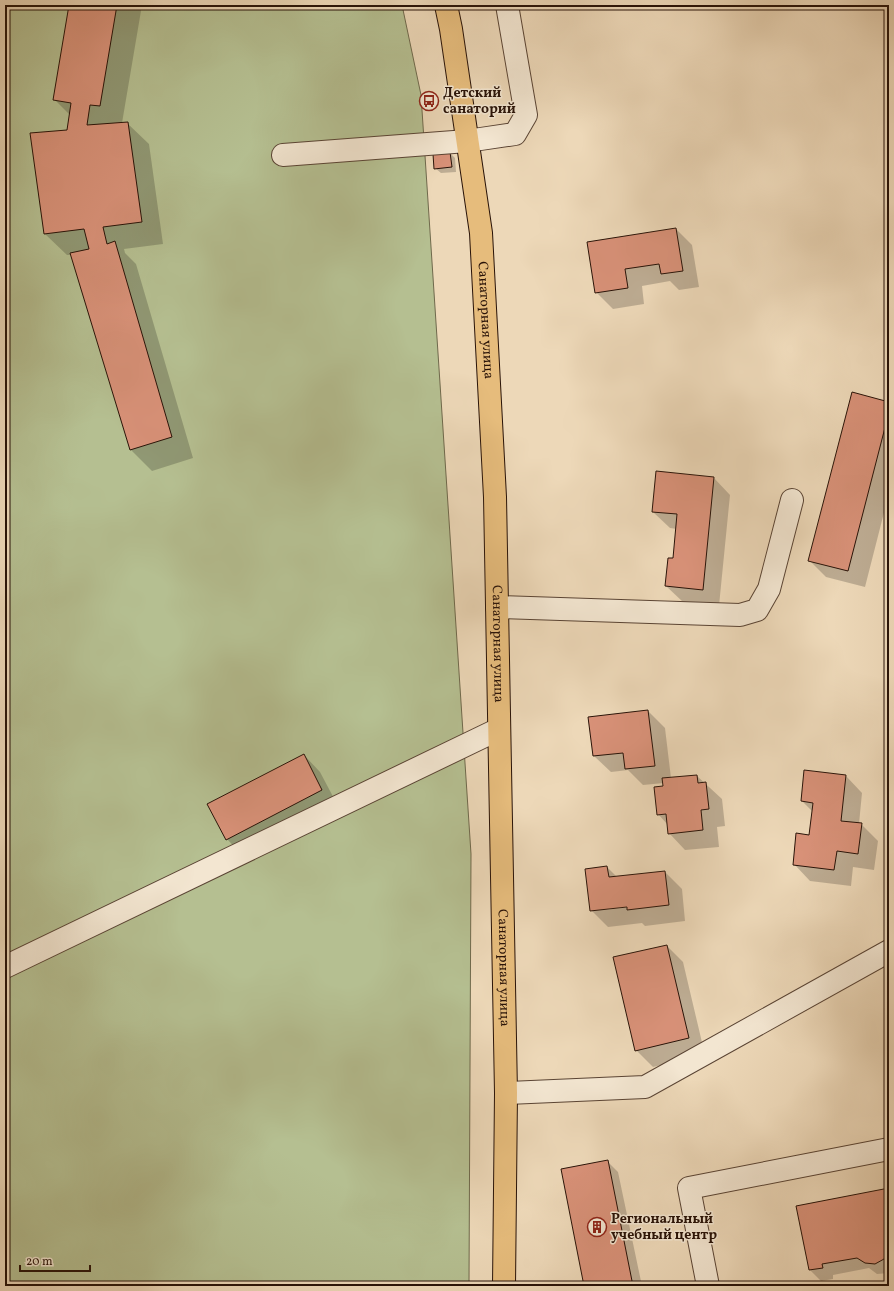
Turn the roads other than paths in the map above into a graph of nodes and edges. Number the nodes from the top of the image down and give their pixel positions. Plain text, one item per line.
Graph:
1 (446, 5) edge
2 (508, 5) edge
3 (467, 141) junction
4 (283, 155) dead end
5 (792, 500) dead end
6 (497, 607) junction
7 (499, 729) junction
8 (889, 951) edge
9 (5, 967) edge
10 (506, 1093) junction
11 (889, 1149) edge
12 (504, 1286) edge
13 (708, 1286) edge

1 - 3 main road, Санаторная улица
2 - 3 lane
3 - 4 lane
3 - 6 main road, Санаторная улица
5 - 6 lane
6 - 7 main road, Санаторная улица
7 - 9 lane
7 - 10 main road, Санаторная улица
8 - 10 lane
10 - 12 main road, Санаторная улица
11 - 13 lane

